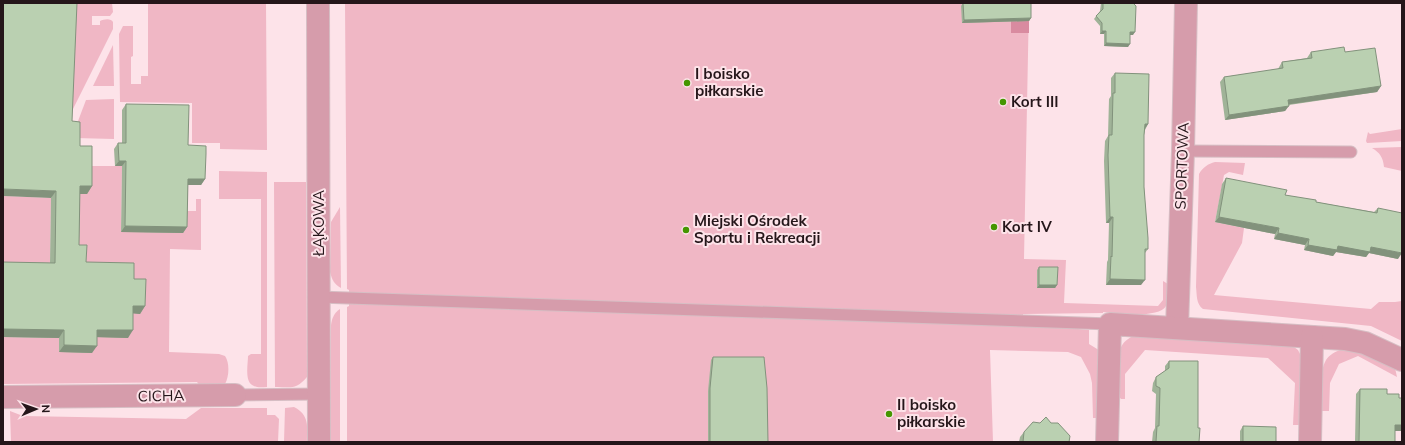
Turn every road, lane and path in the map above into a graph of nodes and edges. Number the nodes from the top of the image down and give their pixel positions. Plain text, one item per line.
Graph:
1 (318, 3) edge
2 (1186, 3) edge
3 (1183, 151) junction
4 (1351, 152) dead end
5 (318, 297) junction
6 (1110, 324) junction
7 (1177, 328) junction
8 (1312, 337) junction
9 (1402, 360) edge
10 (320, 394) junction
11 (235, 395) joint
12 (3, 397) edge
13 (319, 442) edge
14 (1107, 442) edge
15 (1310, 442) edge

1 - 5 street, ŁĄKOWA
2 - 3 street, SPORTOWA
3 - 4 lane
3 - 7 street, SPORTOWA
5 - 6 lane
5 - 10 street, ŁĄKOWA
6 - 7 street
6 - 14 street
7 - 8 street
8 - 9 street
8 - 15 street
10 - 11 lane, CICHA
10 - 13 street, ŁĄKOWA
11 - 12 street, CICHA

